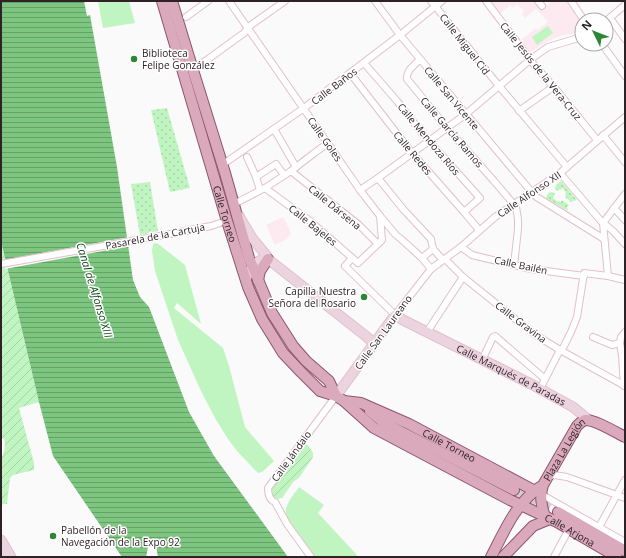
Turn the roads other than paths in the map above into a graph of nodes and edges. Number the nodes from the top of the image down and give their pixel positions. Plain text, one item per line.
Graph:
1 (162, 1) edge
2 (172, 1) edge
3 (208, 1) edge
4 (229, 1) edge
5 (285, 1) edge
6 (375, 1) edge
7 (442, 1) edge
8 (486, 1) edge
9 (571, 1) edge
10 (623, 1) edge
11 (433, 4) edge
12 (625, 4) edge
13 (579, 12) edge
14 (614, 14) edge
15 (186, 17) dead end
16 (614, 26) edge
17 (247, 28) junction
18 (400, 35) junction
19 (574, 39) edge
20 (625, 39) edge
21 (608, 52) edge
22 (420, 59) junction
23 (531, 59) junction
24 (364, 63) junction
25 (193, 70) junction
26 (350, 73) junction
27 (625, 76) edge
28 (499, 86) junction
29 (553, 87) junction
30 (304, 108) junction
31 (519, 111) junction
32 (466, 114) junction
33 (625, 117) edge
34 (447, 128) junction
35 (274, 129) junction
36 (603, 135) junction
37 (597, 140) junction
38 (430, 141) junction
39 (328, 143) junction
40 (412, 154) junction
41 (247, 157) dead end
42 (625, 162) edge
43 (222, 165) junction
44 (567, 167) junction
45 (294, 169) junction
46 (560, 173) junction
47 (284, 175) junction
48 (256, 177) junction
49 (378, 178) junction
50 (263, 189) junction
51 (360, 190) junction
52 (532, 193) junction
53 (625, 194) edge
54 (513, 205) junction
55 (235, 207) junction
56 (614, 208) junction
57 (464, 212) junction
58 (380, 216) junction
59 (625, 220) edge
60 (221, 223) junction
61 (603, 223) junction
62 (479, 230) junction
63 (604, 239) junction
64 (378, 244) junction
65 (625, 244) edge
66 (460, 247) junction
67 (433, 249) junction
68 (352, 258) junction
69 (422, 258) junction
70 (444, 260) junction
71 (266, 261) junction
72 (1, 264) edge
73 (514, 265) junction
74 (431, 269) junction
75 (250, 271) junction
76 (584, 274) junction
77 (608, 276) junction
78 (463, 277) junction
79 (625, 280) edge
80 (395, 315) junction
81 (427, 332) junction
82 (625, 332) edge
83 (593, 337) dead end
84 (374, 344) junction
85 (620, 344) junction
86 (560, 350) junction
87 (624, 355) edge
88 (482, 360) junction
89 (545, 379) junction
90 (625, 386) edge
91 (540, 389) junction
92 (340, 398) junction
93 (361, 403) junction
94 (363, 418) junction
95 (590, 421) junction
96 (384, 423) junction
97 (625, 437) edge
98 (625, 480) edge
99 (542, 487) junction
100 (514, 490) tunnel mouth
101 (617, 495) junction
102 (625, 498) edge
103 (520, 506) junction
104 (534, 512) junction
105 (551, 516) junction
106 (533, 526) junction
107 (599, 527) junction
108 (569, 529) junction
109 (1, 540) edge
110 (625, 542) edge
111 (625, 551) edge
112 (10, 557) edge
113 (311, 557) edge
114 (491, 557) edge
115 (503, 557) edge
116 (554, 557) edge
117 (617, 557) edge

1 - 60 main road, Calle Torneo
2 - 25 main road, Calle Torneo
3 - 15 street
4 - 17 street, Calle Goles
5 - 17 street
6 - 18 street, Calle San Vicente
7 - 11 street, Calle Baños
8 - 23 street, Calle Jesús de la Vera-Cruz
9 - 13 street
10 - 12 street
11 - 18 street, Calle Baños
11 - 28 street, Calle Miguel Cid
12 - 14 street
16 - 20 street
17 - 25 street
17 - 30 street, Calle Goles
18 - 22 street, Calle San Vicente
18 - 24 street, Calle Baños
19 - 23 street
21 - 27 street
22 - 32 street, Calle San Vicente
22 - 34 street, Calle García Ramos
23 - 28 street
23 - 29 street, Calle Jesús de la Vera-Cruz
24 - 26 street, Calle Baños
24 - 38 street, Calle Mendoza Ríos
25 - 43 main road, Calle Torneo
26 - 30 street, Calle Baños
26 - 40 street, Calle Redes
28 - 31 street, Calle Miguel Cid
28 - 32 street
29 - 31 street
29 - 37 street, Calle Jesús de la Vera-Cruz
30 - 35 street, Calle Baños
30 - 39 street, Calle Goles
31 - 44 street, Calle Miguel Cid
32 - 34 street
32 - 52 street, Calle San Vicente
33 - 36 street, Calle Alfonso XII
34 - 38 street
34 - 54 street, Calle García Ramos
35 - 43 street, Calle Baños
35 - 45 street
36 - 37 street, Calle Alfonso XII
36 - 42 street
37 - 44 street, Calle Alfonso XII
38 - 40 street
38 - 57 street, Calle Mendoza Ríos
39 - 45 street
39 - 51 street, Calle Goles
40 - 49 street
40 - 57 street, Calle Redes
41 - 48 street
43 - 55 main road, Calle Torneo
44 - 46 street, Calle Alfonso XII
45 - 47 street
45 - 64 street, Calle Dársena
46 - 52 street, Calle Alfonso XII
46 - 61 street
47 - 48 street
47 - 50 street
48 - 50 street
49 - 51 street
49 - 67 street, Calle Gravina
50 - 55 street
50 - 68 street, Calle Bajeles
51 - 58 street, Calle Goles
52 - 54 street, Calle Alfonso XII
52 - 63 street, Calle San Vicente
53 - 56 street
54 - 62 street, Calle Alfonso XII
54 - 73 street
55 - 71 main road, Calle Torneo
55 - 75 main road, Calle Torneo
56 - 59 street
56 - 61 street
57 - 62 street, Calle Redes
58 - 64 street
58 - 69 street, Calle Goles
60 - 72 street, Pasarela de la Cartuja
60 - 75 main road, Calle Torneo
61 - 63 street
61 - 65 street
62 - 66 street, Calle Alfonso XII
63 - 77 street
64 - 68 street, Calle Bajeles
66 - 70 street, Calle Alfonso XII
66 - 73 street, Calle Bailén
67 - 69 street
67 - 70 street, Calle Gravina
68 - 80 street
69 - 74 street, Calle Goles
70 - 74 street, Calle Alfonso XII
70 - 78 street, Calle Gravina
71 - 75 main road
71 - 84 main road, Calle Torneo
73 - 76 street, Calle Bailén
74 - 80 street, Calle San Laureano
75 - 92 main road, Calle Torneo
76 - 77 street, Calle Bailén
76 - 86 street
77 - 79 street, Calle Bailén
78 - 81 street
78 - 86 street, Calle Gravina
80 - 81 main road, Calle Marqués de Paradas
80 - 84 main road, Calle San Laureano
81 - 88 main road, Calle Marqués de Paradas
82 - 85 street
83 - 85 street
84 - 92 main road, Calle San Laureano
85 - 87 street
86 - 89 street
86 - 90 street, Calle Gravina
87 - 90 street
88 - 89 street
88 - 91 main road, Calle Marqués de Paradas
89 - 91 street
91 - 95 main road, Calle Marqués de Paradas
92 - 93 main road, Calle Torneo
92 - 94 main road, Calle Torneo
92 - 113 street, Calle Jándalo
93 - 96 main road, Calle Torneo
93 - 99 main road, Calle Torneo
94 - 96 main road, Calle Torneo
94 - 103 main road, Calle Torneo
95 - 97 main road, Calle Marqués de Paradas
95 - 99 main road, Plaza La Legión
96 - 100 main road, Calle Torneo
98 - 101 street
99 - 101 street
99 - 103 main road, Plaza La Legión
99 - 104 main road
99 - 105 main road
99 - 107 street, Calle Arjona
101 - 102 street
101 - 107 street
103 - 104 main road, Calle Arjona
103 - 114 main road, Plaza La Legión
104 - 105 main road, Calle Arjona
104 - 106 main road
105 - 106 main road
105 - 108 main road, Calle Arjona
105 - 111 main road, Calle Arjona
106 - 115 main road
107 - 110 street, Calle Arjona
108 - 116 street
108 - 117 main road, Calle Arjona
109 - 112 main road

